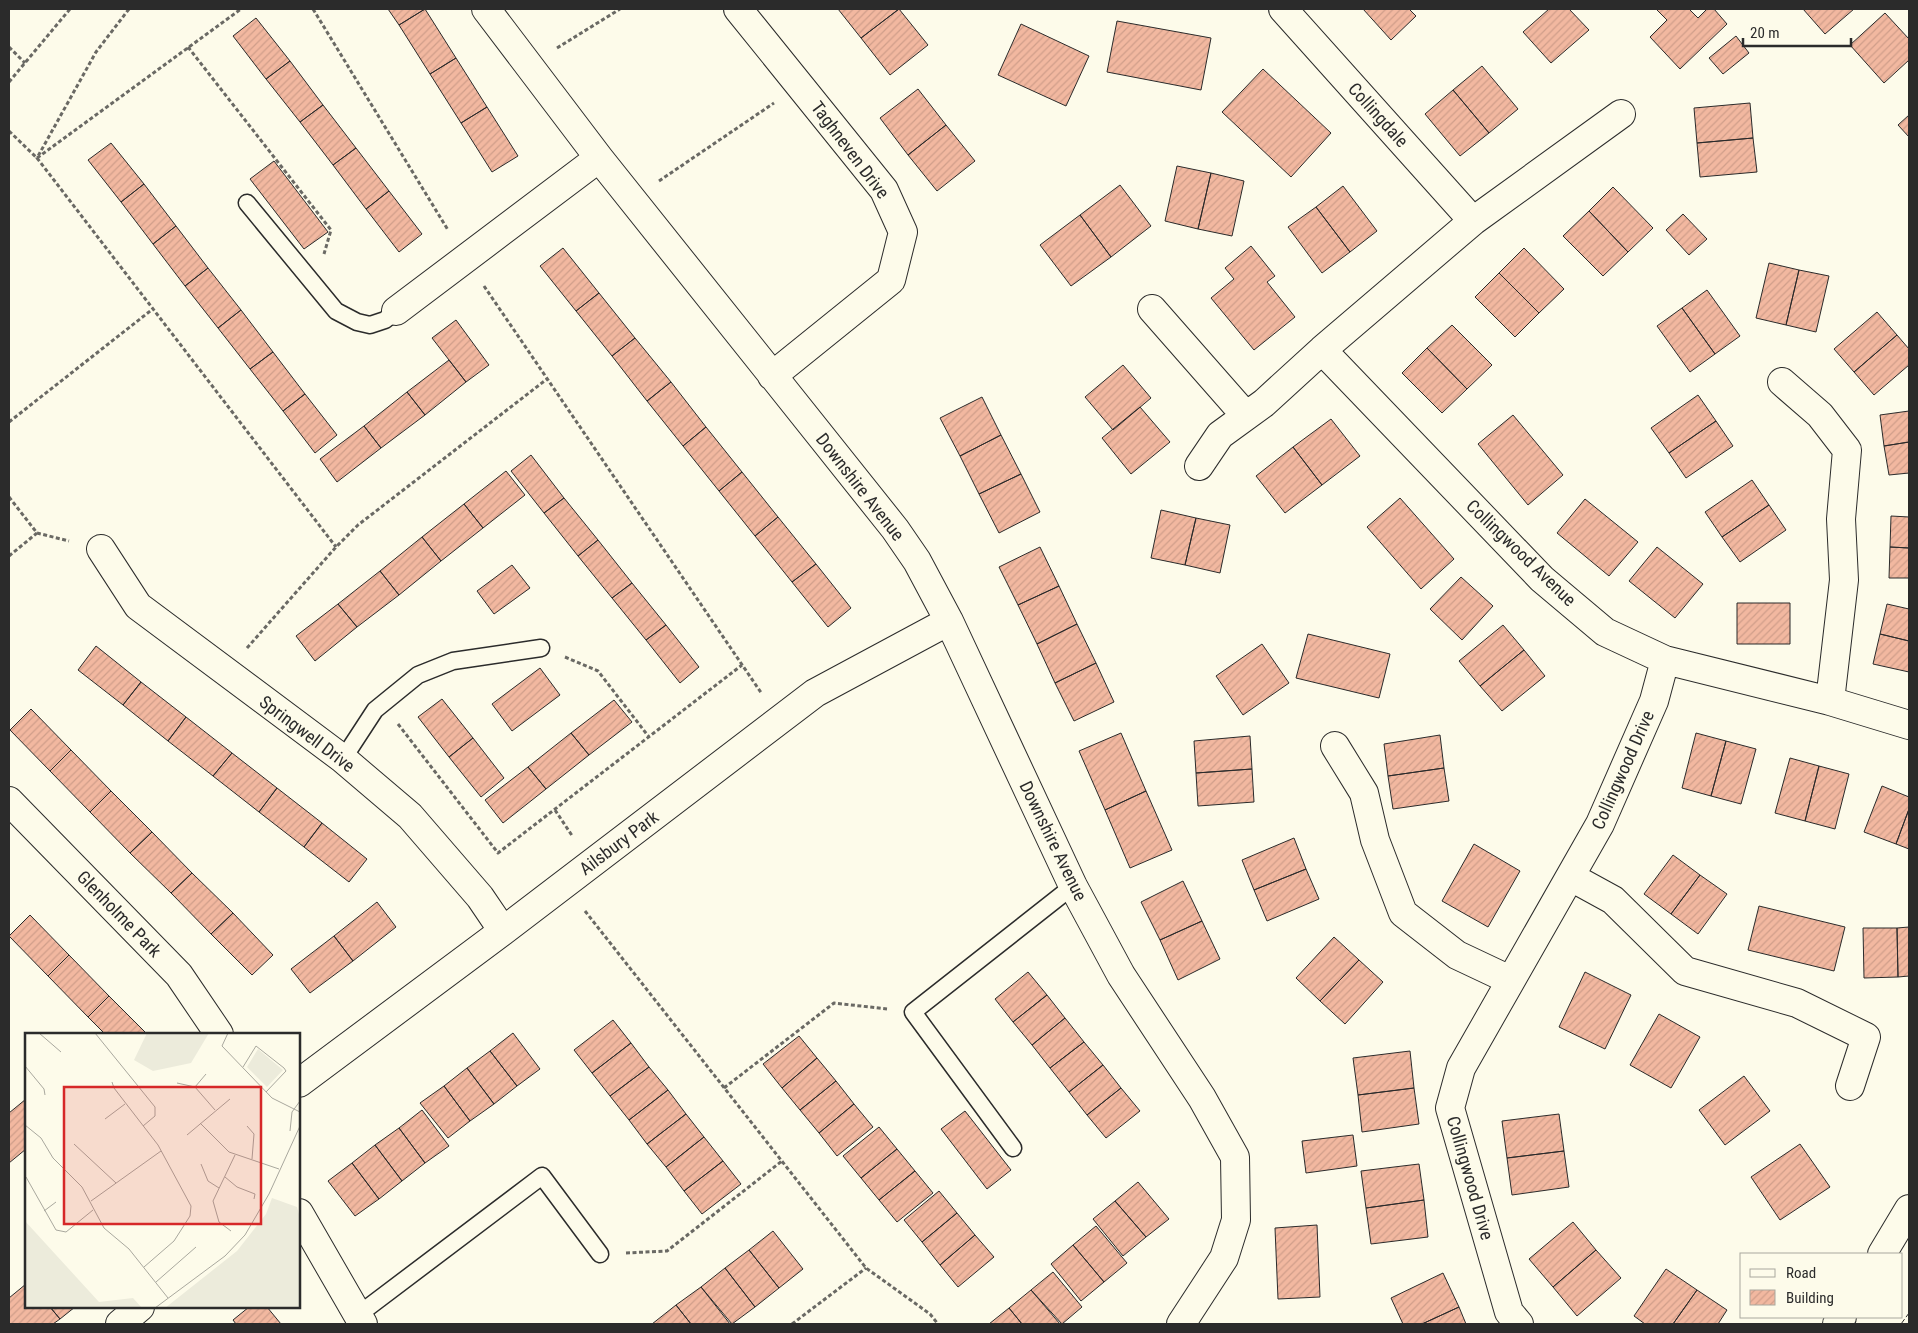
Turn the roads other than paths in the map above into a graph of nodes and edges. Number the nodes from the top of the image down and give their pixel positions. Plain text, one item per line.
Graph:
1 (486, 9) edge
2 (738, 9) edge
3 (1283, 9) edge
4 (1622, 114) dead end
5 (599, 158) junction
6 (247, 203) dead end
7 (1472, 221) junction
8 (1152, 309) dead end
9 (396, 311) joint
10 (1322, 350) junction
11 (772, 376) junction
12 (1782, 382) dead end
13 (1246, 416) junction
14 (1199, 466) dead end
15 (101, 549) road end
16 (950, 621) junction
17 (541, 648) road end
18 (1665, 660) junction
19 (1830, 701) junction
20 (1909, 725) edge
21 (1335, 746) dead end
22 (343, 759) junction
23 (9, 801) edge
24 (1571, 877) junction
25 (1073, 886) junction
26 (503, 931) junction
27 (1510, 980) junction
28 (218, 1033) edge
29 (300, 1083) edge
30 (1850, 1086) dead end
31 (1013, 1148) dead end
32 (300, 1215) edge
33 (1906, 1215) edge
34 (1883, 1253) edge
35 (600, 1254) road end
36 (139, 1308) edge
37 (360, 1320) edge
38 (120, 1324) edge
39 (1181, 1324) edge
40 (1519, 1324) edge

1 - 5 street, Downshire Avenue
2 - 11 street, Taghneven Drive
3 - 7 street, Collingdale
4 - 7 street
5 - 9 street
5 - 11 street, Downshire Avenue
6 - 9 lane
7 - 10 street
8 - 13 street
10 - 13 street
10 - 18 street, Collingwood Avenue
11 - 16 street, Downshire Avenue
12 - 19 street
13 - 14 street
15 - 22 street, Springwell Drive
16 - 25 street, Downshire Avenue
16 - 26 street, Ailsbury Park
17 - 22 lane
18 - 19 street, Collingwood Avenue
18 - 24 street, Collingwood Drive
19 - 20 street, Collingwood Avenue
21 - 27 street
22 - 26 street, Springwell Drive
23 - 28 street, Glenholme Park
24 - 27 street, Collingwood Drive
24 - 30 street
25 - 31 lane
25 - 39 street, Downshire Avenue
26 - 29 street, Ailsbury Park
27 - 40 street, Collingwood Drive
32 - 37 street
33 - 34 street
35 - 37 lane
36 - 38 street

